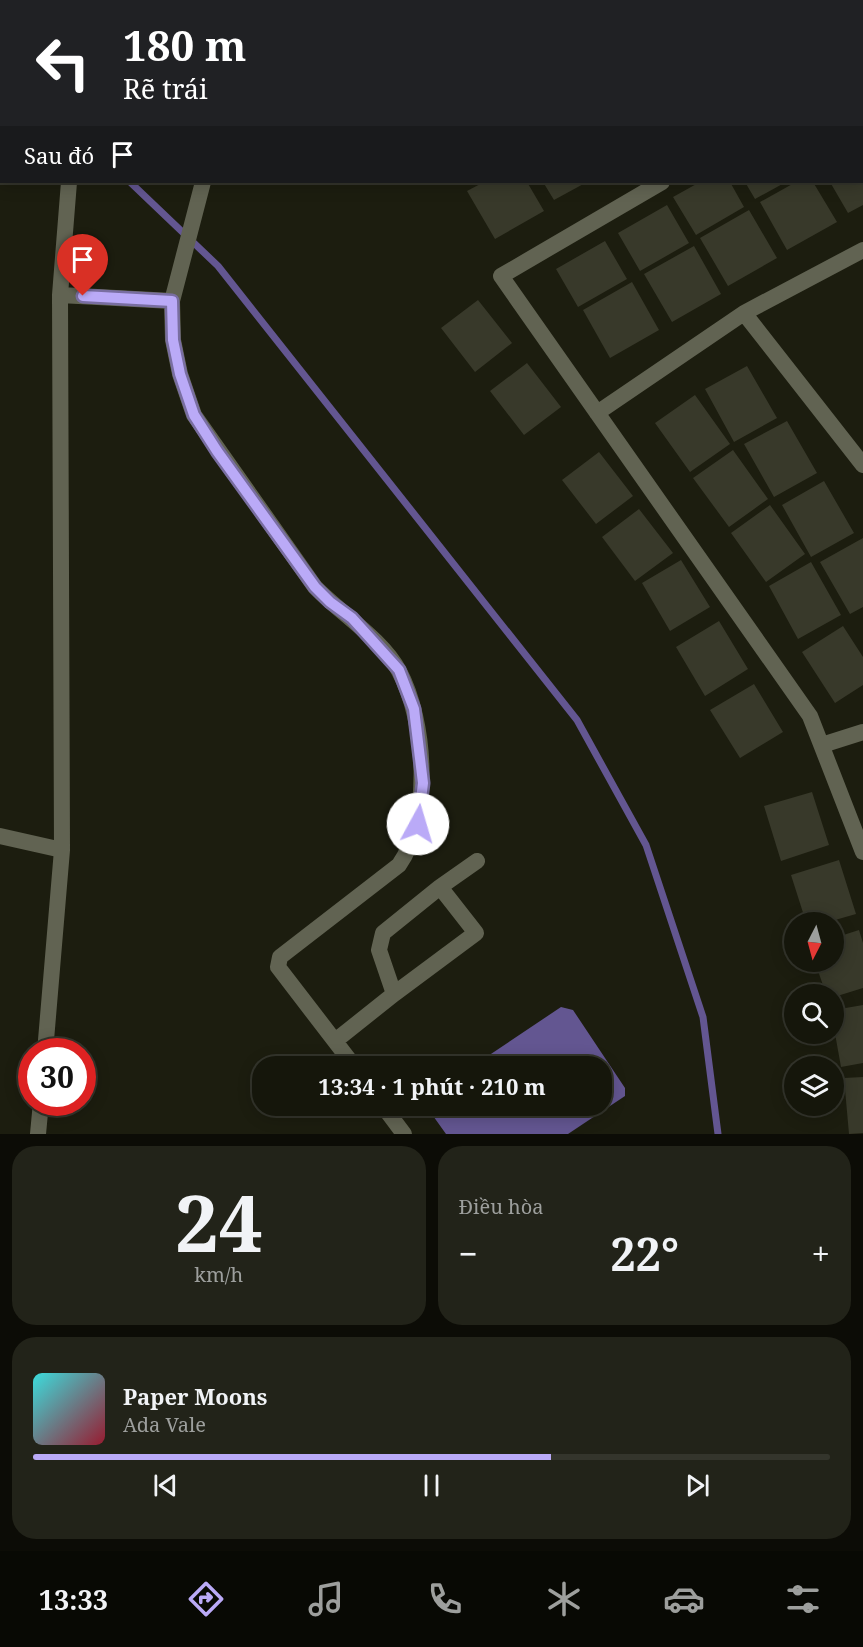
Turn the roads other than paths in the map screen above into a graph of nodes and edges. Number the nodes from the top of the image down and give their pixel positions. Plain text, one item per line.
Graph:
1 (69, 183) edge
2 (202, 183) edge
3 (660, 183) edge
4 (863, 250) edge
5 (174, 294) junction
6 (60, 295) junction
7 (744, 314) junction
8 (597, 413) junction
9 (863, 465) edge
10 (863, 732) edge
11 (822, 745) junction
12 (0, 836) edge
13 (62, 850) junction
14 (863, 852) edge
15 (477, 861) dead end
16 (440, 887) junction
17 (394, 994) junction
18 (46, 1038) edge
19 (335, 1041) junction
20 (346, 1056) edge
21 (39, 1116) edge
22 (390, 1116) edge
23 (38, 1134) edge
24 (404, 1134) edge

1 - 6 street
2 - 5 street
3 - 8 street
4 - 7 street
5 - 6 street
5 - 19 street
6 - 13 street
7 - 8 street
7 - 9 street
8 - 11 street
10 - 11 street
11 - 14 street
12 - 13 street
13 - 18 street
15 - 16 street
16 - 17 street
16 - 17 street
17 - 19 street
19 - 20 street
21 - 23 street
22 - 24 street

